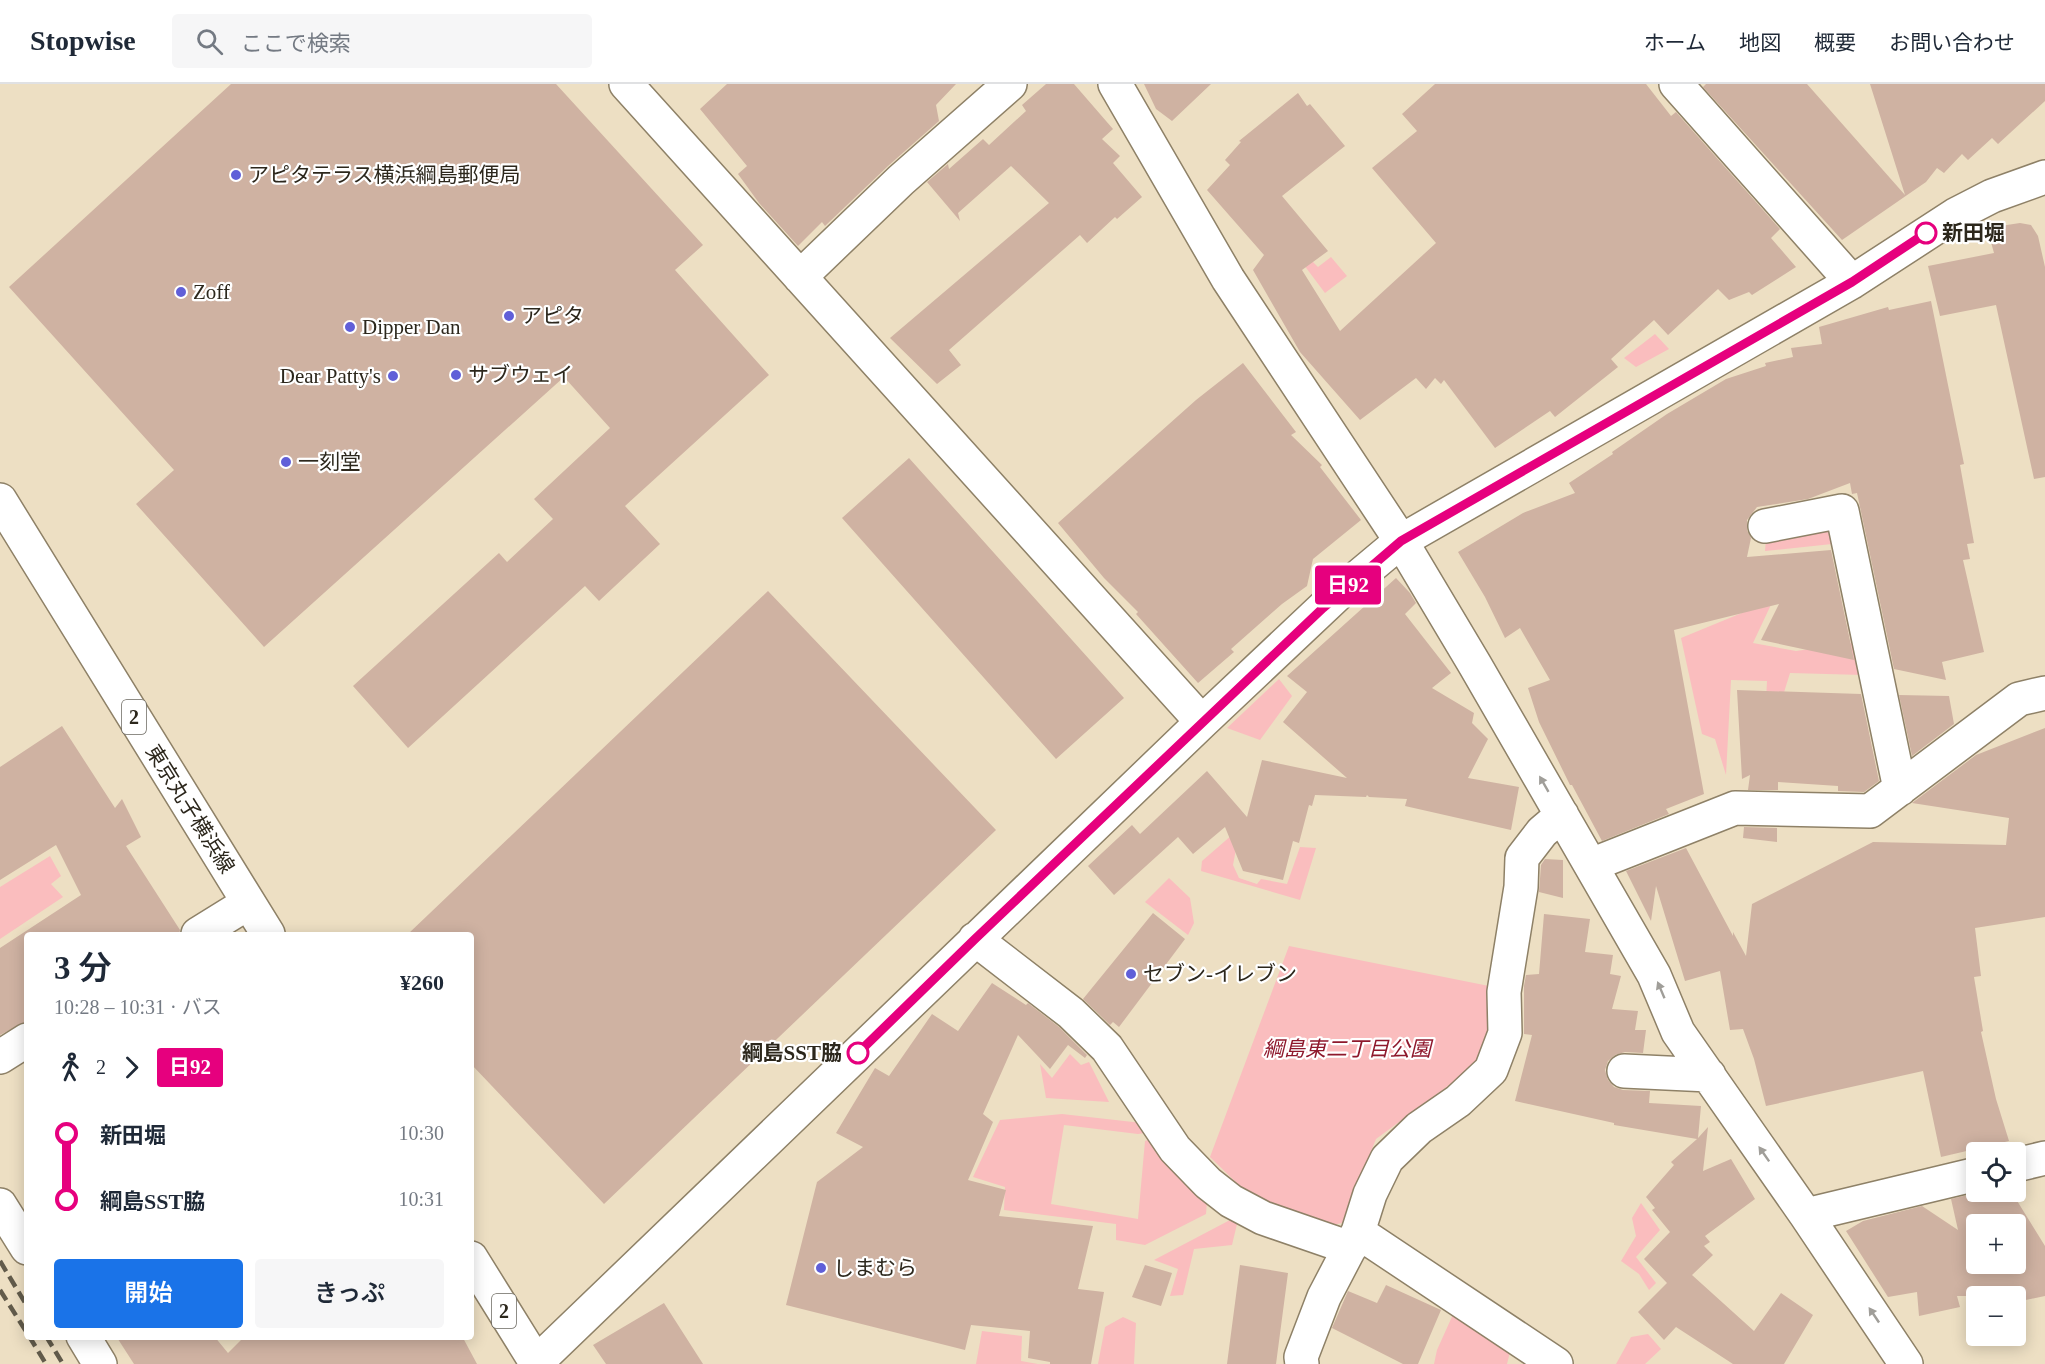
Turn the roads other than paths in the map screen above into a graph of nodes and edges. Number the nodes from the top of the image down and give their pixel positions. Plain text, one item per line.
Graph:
1 (626, 84) edge
2 (1010, 84) edge
3 (1115, 84) edge
4 (1676, 84) edge
5 (2045, 177) edge
6 (800, 277) junction
7 (1852, 282) junction
8 (5, 519) edge
9 (1765, 526) dead end
10 (1401, 541) junction
11 (2045, 693) edge
12 (1202, 722) junction
13 (1899, 789) junction
14 (1562, 815) junction
15 (1591, 865) junction
16 (248, 903) junction
17 (201, 932) edge
18 (267, 932) edge
19 (975, 939) junction
20 (24, 1042) edge
21 (0, 1057) edge
22 (1624, 1071) dead end
23 (1708, 1075) junction
24 (2045, 1158) edge
25 (2026, 1163) edge
26 (1966, 1177) edge
27 (0, 1205) edge
28 (1806, 1215) junction
29 (1354, 1240) junction
30 (24, 1243) edge
31 (474, 1263) edge
32 (85, 1340) edge
33 (100, 1364) edge
34 (536, 1364) edge
35 (1302, 1364) edge
36 (1556, 1364) edge
37 (1906, 1364) edge

1 - 6 street
2 - 6 street
3 - 10 street
4 - 7 street
5 - 7 street
6 - 12 street
7 - 10 street
8 - 16 street, 東京丸子横浜線 / 2
9 - 13 street
10 - 12 street
14 -> 10 street
11 - 13 street
12 - 19 street
13 - 15 street
14 - 15 street
14 - 29 street
23 -> 15 street
16 - 17 street
16 - 18 street, 東京丸子横浜線 / 2
19 - 29 street
19 - 34 street
20 - 21 street
22 - 23 street
28 -> 23 street
24 - 25 street
26 - 28 street
27 - 30 street
37 -> 28 street
29 - 35 street
29 - 36 street
31 - 34 street, 2
32 - 33 street

